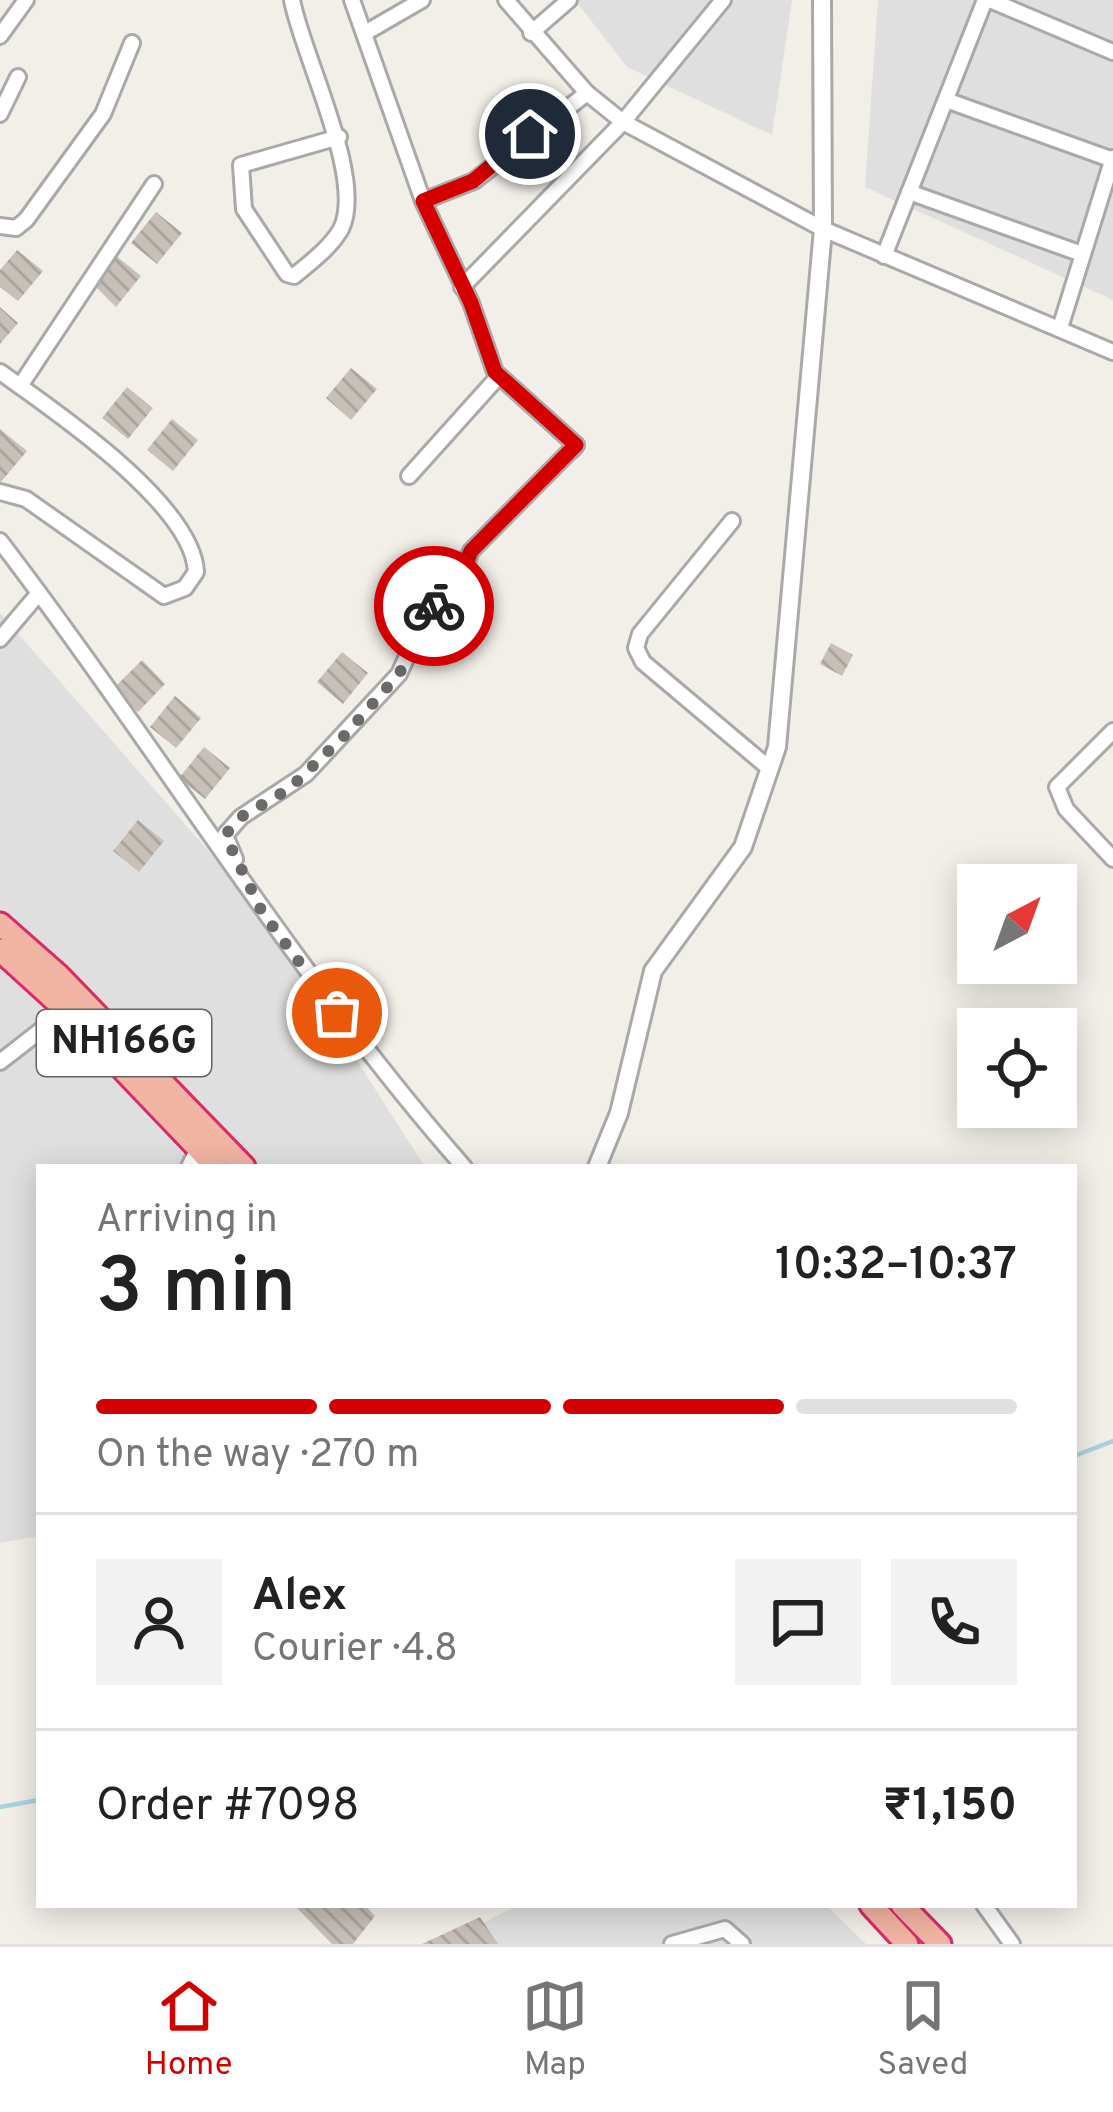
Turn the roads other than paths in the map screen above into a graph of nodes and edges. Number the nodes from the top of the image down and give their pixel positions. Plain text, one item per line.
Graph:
1 (26, 0) edge
2 (292, 0) edge
3 (352, 0) edge
4 (422, 0) edge
5 (506, 0) edge
6 (569, 0) edge
7 (724, 0) edge
8 (822, 0) edge
9 (988, 0) edge
10 (365, 33) junction
11 (531, 33) junction
12 (0, 36) edge
13 (132, 43) dead end
14 (1113, 52) edge
15 (18, 77) dead end
16 (587, 93) junction
17 (946, 100) junction
18 (0, 114) edge
19 (623, 122) junction
20 (339, 137) junction
21 (1113, 159) edge
22 (154, 184) dead end
23 (909, 192) junction
24 (423, 201) junction
25 (0, 226) edge
26 (823, 230) junction
27 (1082, 254) junction
28 (884, 256) junction
29 (462, 286) junction
30 (1060, 328) junction
31 (1113, 352) edge
32 (0, 372) edge
33 (498, 377) junction
34 (20, 386) junction
35 (409, 476) dead end
36 (0, 492) edge
37 (732, 521) dead end
38 (0, 541) edge
39 (39, 593) junction
40 (0, 639) edge
41 (1113, 731) edge
42 (770, 769) junction
43 (1113, 859) edge
44 (262, 912) junction
45 (0, 924) edge
46 (0, 950) edge
47 (74, 1004) junction
48 (0, 1062) edge
49 (194, 1157) edge
50 (241, 1164) edge
51 (461, 1164) edge
52 (598, 1164) edge
53 (873, 1908) edge
54 (986, 1908) edge
55 (907, 1910) edge
56 (901, 1942) edge
57 (672, 1944) edge
58 (742, 1944) edge
59 (940, 1944) edge
60 (1012, 1944) edge

1 - 12 street
2 - 20 street
3 - 10 street
4 - 10 street
5 - 11 street
6 - 11 street
7 - 19 street
8 - 26 street
9 - 14 street
9 - 17 street
10 - 24 street
11 - 16 street
13 - 25 street
15 - 18 street
16 - 19 street
16 - 24 street
17 - 21 street
17 - 23 street
19 - 26 street
19 - 29 street
20 - 20 street
21 - 27 street
22 - 34 street
23 - 27 street
23 - 28 street
24 - 29 street
26 - 28 street
26 - 42 street
27 - 30 street
28 - 30 street
29 - 33 street
30 - 31 street
32 - 34 street
33 - 35 street
33 - 44 street
34 - 36 street
37 - 42 street
38 - 39 street
39 - 40 street
39 - 44 street
41 - 43 street
42 - 52 street
44 - 51 street
45 - 47 highway, NH166G
46 - 47 highway, NH166G
47 - 48 street
47 - 49 highway, NH166G
47 - 50 highway, NH166G
53 - 56 highway
54 - 60 street
55 - 56 street
55 - 59 highway
57 - 58 street

